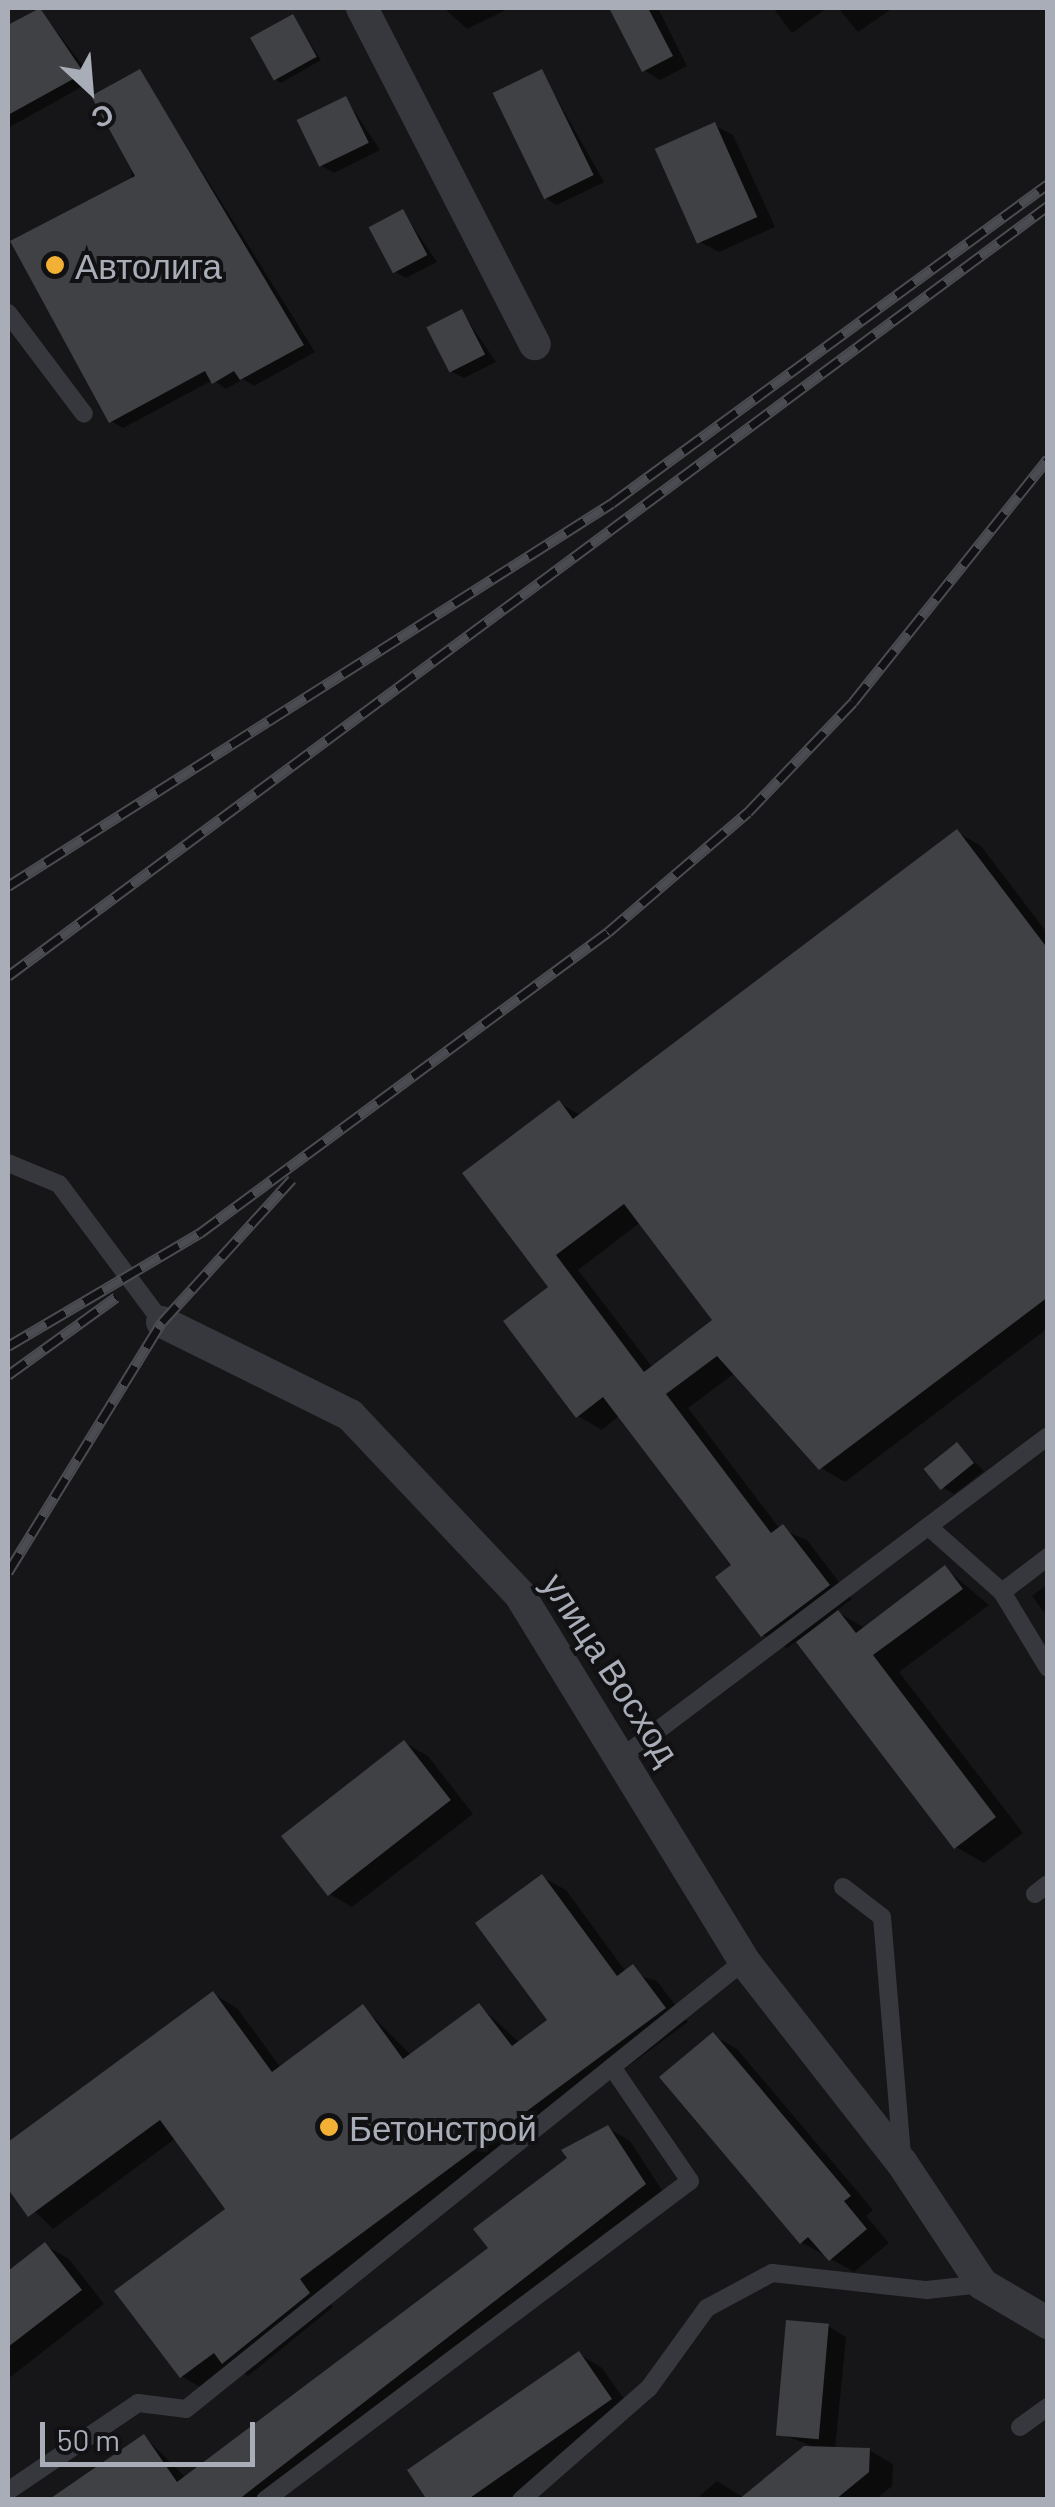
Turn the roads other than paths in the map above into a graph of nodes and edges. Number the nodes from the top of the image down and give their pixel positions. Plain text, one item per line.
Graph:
1 (362, 8) edge
2 (8, 313) edge
3 (535, 344) dead end
4 (84, 414) dead end
5 (8, 1163) edge
6 (162, 1322) joint
7 (1048, 1436) edge
8 (930, 1528) junction
9 (1048, 1556) edge
10 (1002, 1592) junction
11 (1048, 1668) edge
12 (625, 1754) junction
13 (842, 1887) dead end
14 (744, 1961) junction
15 (612, 2067) junction
16 (902, 2163) junction
17 (982, 2284) junction
18 (1048, 2323) edge
19 (1048, 2407) edge
20 (1020, 2427) dead end
21 (8, 2491) edge
22 (265, 2500) edge
23 (521, 2500) edge

1 - 3 street
2 - 4 lane
5 - 6 lane, улица Восход
6 - 12 street, улица Восход
7 - 8 lane
8 - 10 lane
8 - 12 lane
9 - 10 lane
10 - 11 lane
12 - 14 street, улица Восход
13 - 16 lane
14 - 15 lane
14 - 16 street, улица Восход
15 - 21 lane
15 - 22 lane
16 - 17 street, улица Восход
17 - 18 street, улица Восход
17 - 23 lane
19 - 20 lane

